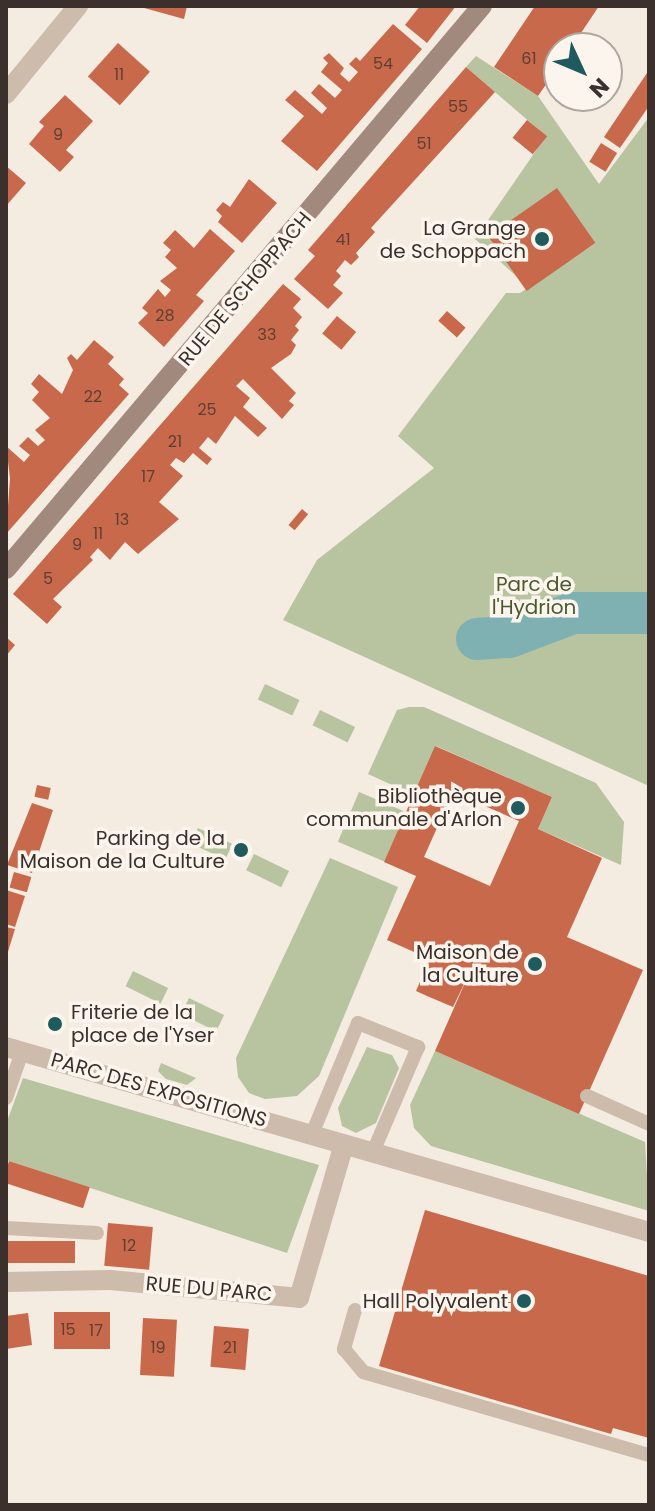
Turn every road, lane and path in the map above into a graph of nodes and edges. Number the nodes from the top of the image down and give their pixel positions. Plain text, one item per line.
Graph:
1 (78, 6) edge
2 (482, 6) edge
3 (6, 94) edge
4 (6, 569) edge
5 (14, 1050) edge
6 (587, 1096) dead end
7 (6, 1098) edge
8 (649, 1124) edge
9 (312, 1134) junction
10 (344, 1144) junction
11 (373, 1152) junction
12 (6, 1228) edge
13 (649, 1232) edge
14 (97, 1233) dead end
15 (6, 1282) edge
16 (355, 1310) dead end
17 (649, 1455) edge

1 - 3 street
2 - 4 main road, RUE DE SCHOPPACH
5 - 7 lane
5 - 9 street, PARC DES EXPOSITIONS
6 - 8 lane
9 - 10 street, PARC DES EXPOSITIONS
9 - 11 lane
10 - 11 street, PARC DES EXPOSITIONS
10 - 15 street, RUE DU PARC
11 - 13 street, PARC DES EXPOSITIONS
12 - 14 lane
16 - 17 lane

